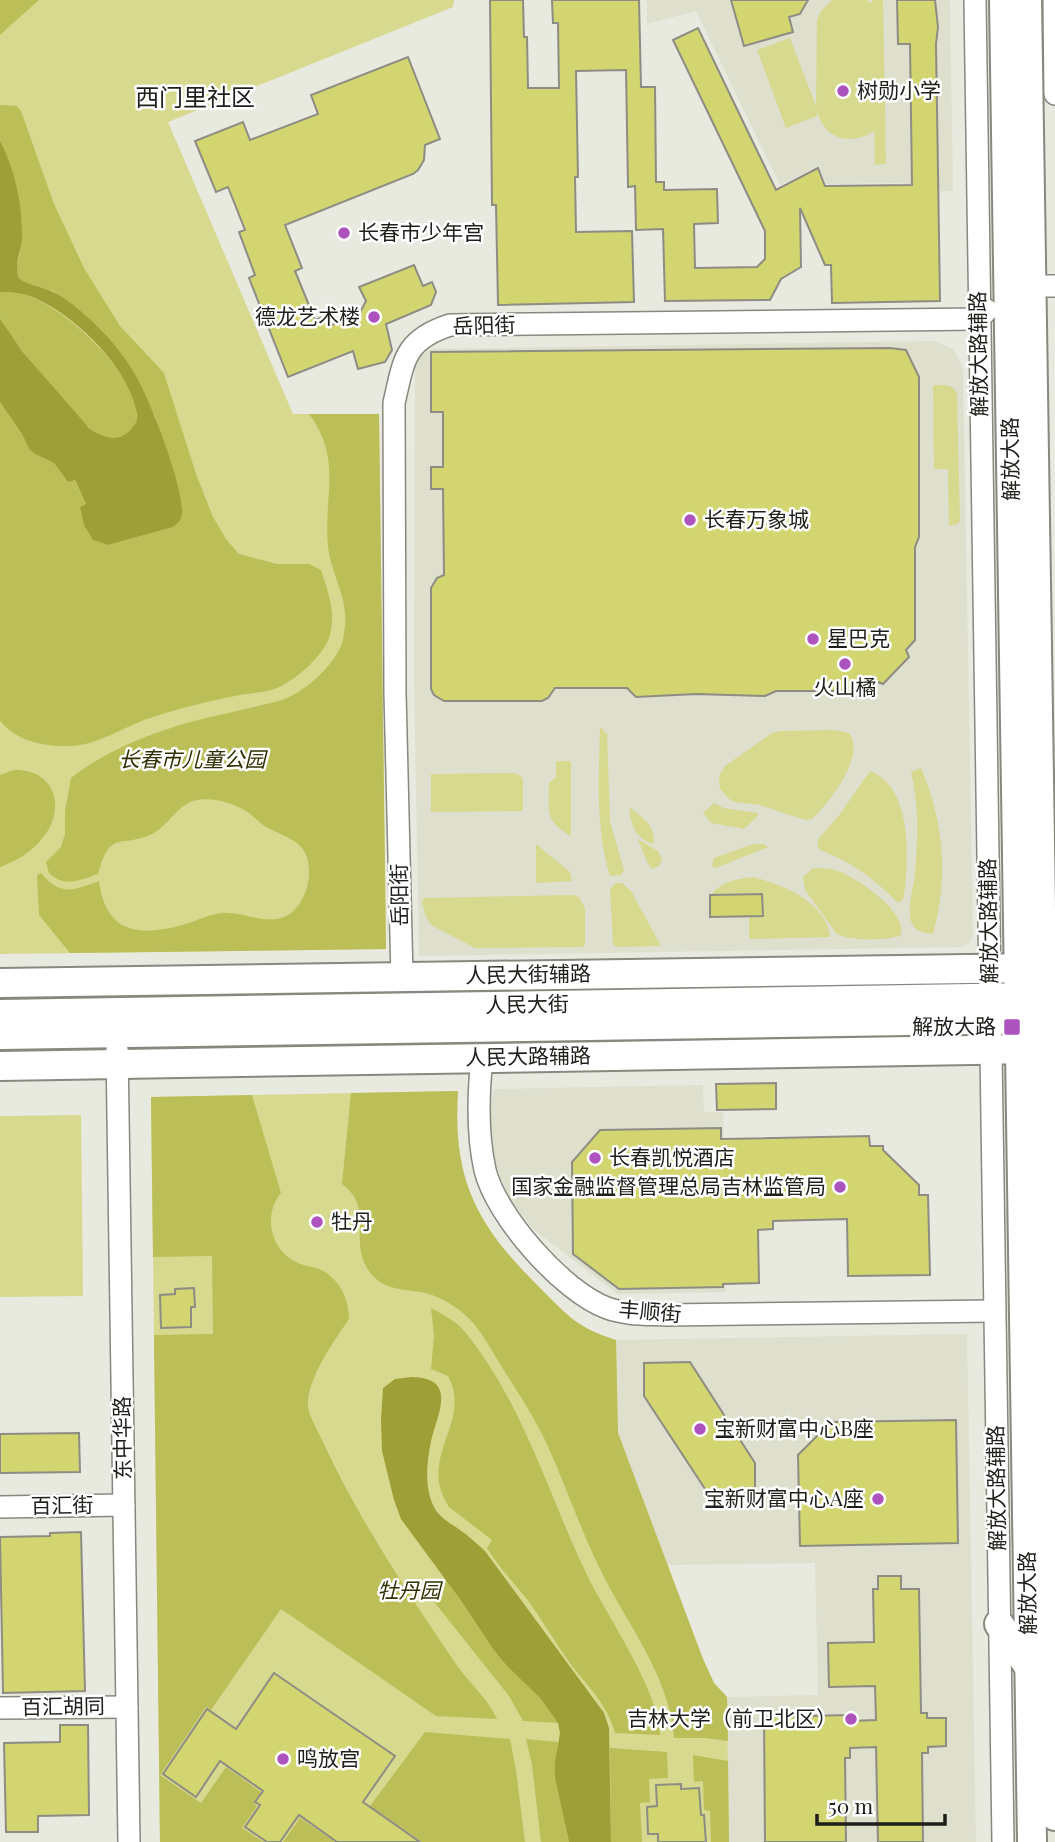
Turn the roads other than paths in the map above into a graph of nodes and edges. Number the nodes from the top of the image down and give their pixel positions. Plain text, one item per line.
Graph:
1 (975, 0) edge
2 (1004, 0) edge
3 (1027, 0) edge
4 (1054, 0) edge
5 (1055, 94) edge
6 (1031, 286) edge
7 (979, 319) junction
8 (1038, 968) edge
9 (990, 969) junction
10 (402, 977) junction
11 (0, 983) edge
12 (1039, 1008) edge
13 (990, 1009) junction
14 (0, 1014) edge
15 (116, 1033) junction
16 (0, 1035) edge
17 (990, 1049) junction
18 (1039, 1049) edge
19 (482, 1058) junction
20 (117, 1064) junction
21 (0, 1066) edge
22 (994, 1311) junction
23 (124, 1505) junction
24 (0, 1507) edge
25 (1053, 1525) edge
26 (999, 1624) junction
27 (1029, 1667) junction
28 (127, 1707) junction
29 (0, 1708) edge
30 (1055, 1816) edge
31 (129, 1842) edge
32 (1003, 1842) edge
33 (1032, 1842) edge

1 - 7 street, 解放大路辅路
2 - 6 main road, 解放大路
3 - 6 main road, 解放大路
4 - 5 street
6 - 7 street
6 - 8 main road, 解放大路
7 - 9 street, 解放大路辅路
7 - 10 street, 岳阳街
8 - 9 main road, 人民大街辅路
8 - 12 main road, 解放大路
9 - 10 main road, 人民大街辅路
9 - 13 street, 解放大路辅路
10 - 11 main road, 人民大街辅路
12 - 13 main road, 人民大街
12 - 18 main road, 解放大路
13 - 14 main road, 人民大街
13 - 15 main road, 人民大街
13 - 17 street, 解放大路辅路
15 - 16 main road, 人民大街
15 - 20 street, 东中华路
17 - 18 main road, 人民大路辅路
17 - 19 main road, 人民大路辅路
17 - 22 street, 解放大路辅路
18 - 25 main road, 解放大路
18 - 27 main road, 解放大路
19 - 20 main road, 人民大路辅路
19 - 22 street, 丰顺街
20 - 21 main road, 人民大路辅路
20 - 23 street, 东中华路
22 - 26 street, 解放大路辅路
23 - 24 street, 百汇街
23 - 28 street, 东中华路
25 - 30 main road, 解放大路
26 - 27 main road
26 - 32 street, 解放大路辅路
27 - 33 main road, 解放大路
28 - 29 street, 百汇胡同
28 - 31 street, 东中华路

